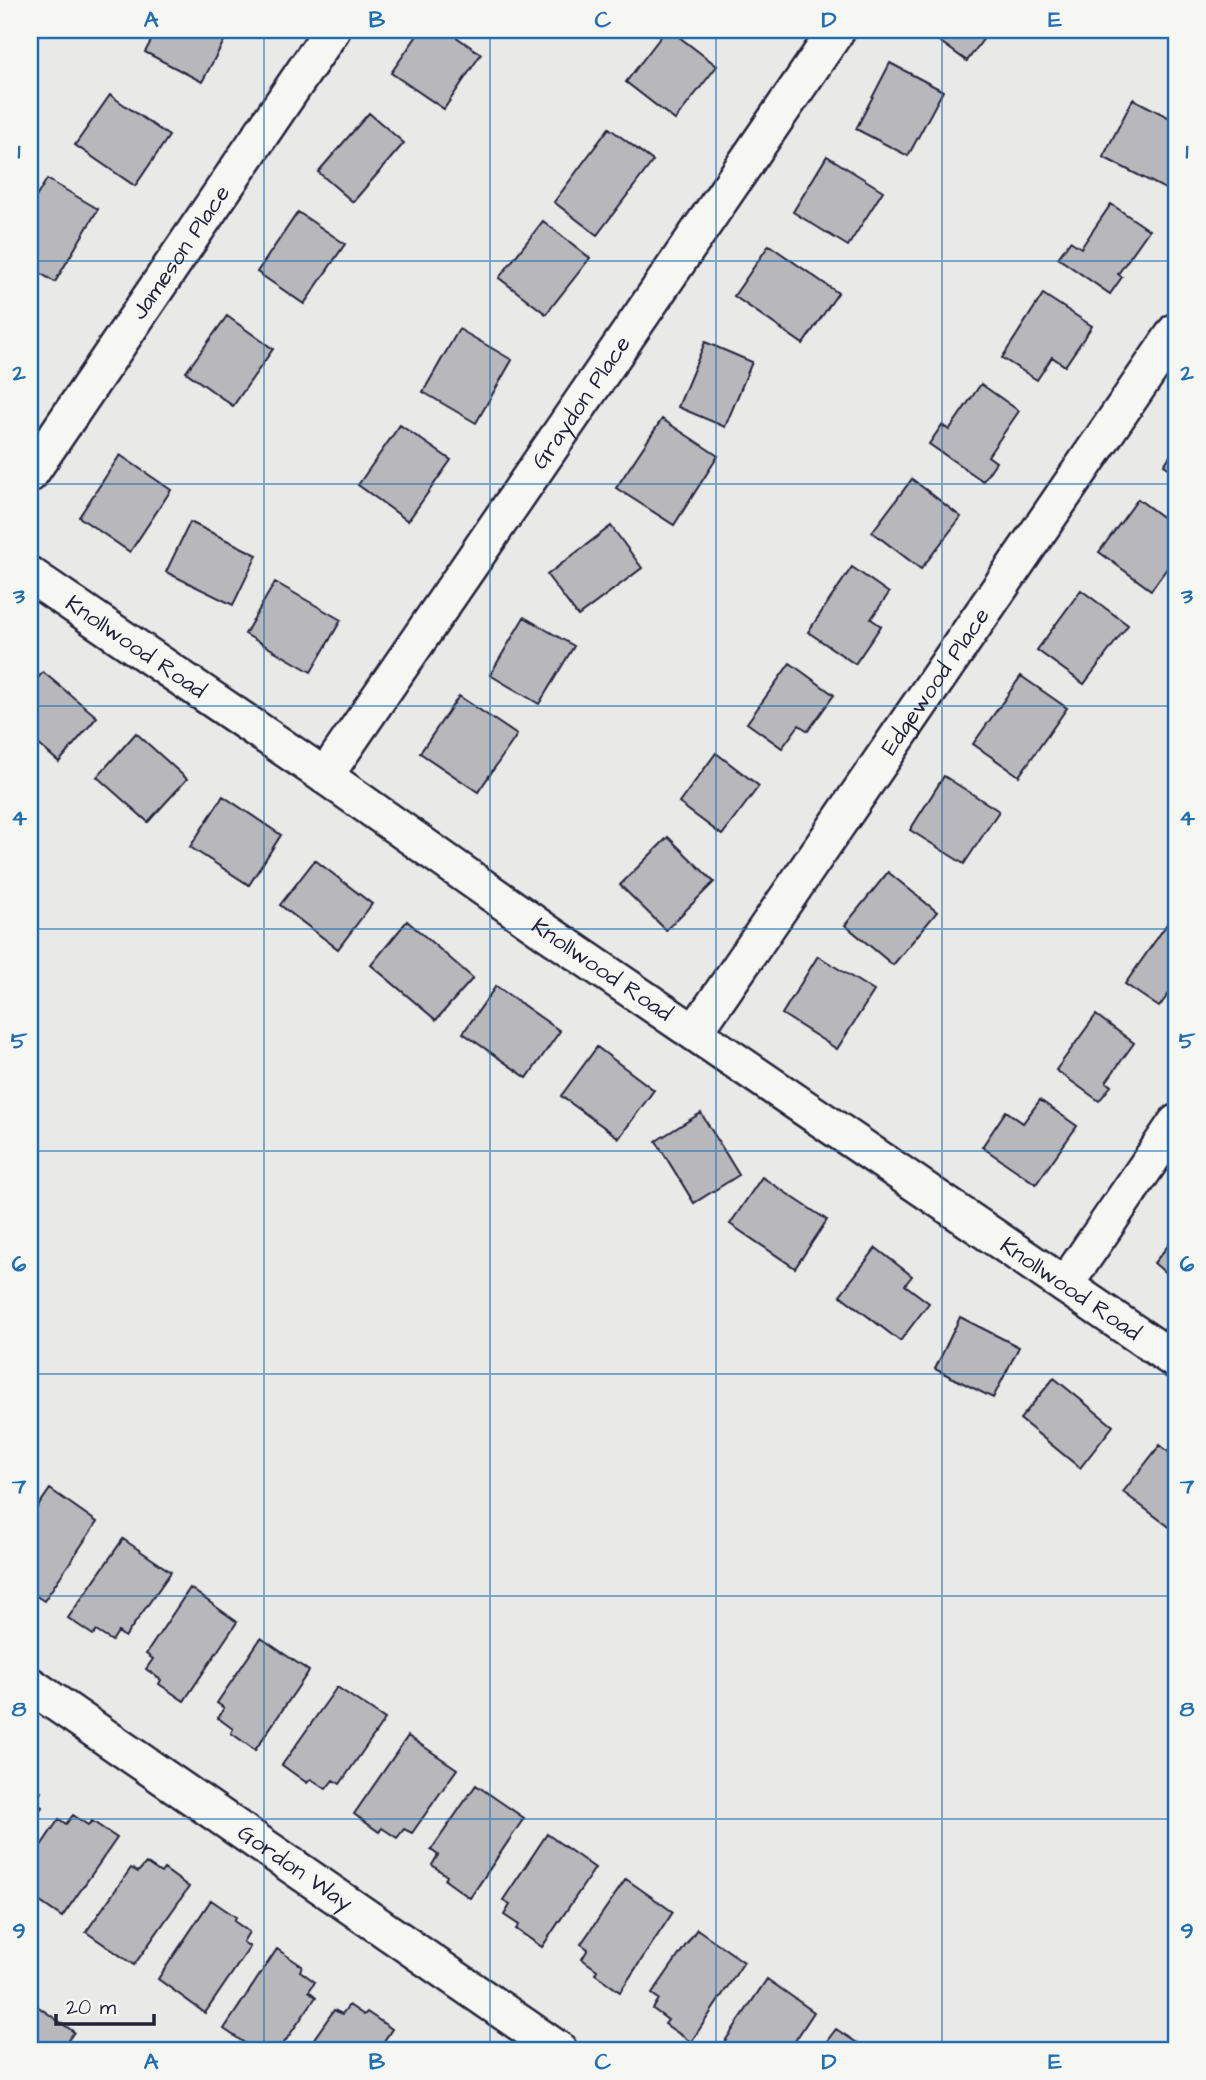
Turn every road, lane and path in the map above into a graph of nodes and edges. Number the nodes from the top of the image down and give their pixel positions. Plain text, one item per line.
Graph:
1 (332, 30) edge
2 (838, 30) edge
3 (1176, 331) edge
4 (30, 474) edge
5 (30, 575) edge
6 (325, 776) junction
7 (695, 1032) junction
8 (1176, 1123) edge
9 (1065, 1284) junction
10 (1176, 1361) edge
11 (30, 1685) edge
12 (559, 2050) edge

1 - 4 street, Jameson Place
2 - 6 street, Graydon Place
3 - 7 street, Edgewood Place
5 - 6 street, Knollwood Road
6 - 7 street, Knollwood Road
7 - 9 street, Knollwood Road
8 - 9 street
9 - 10 street, Knollwood Road
11 - 12 street, Gordon Way

